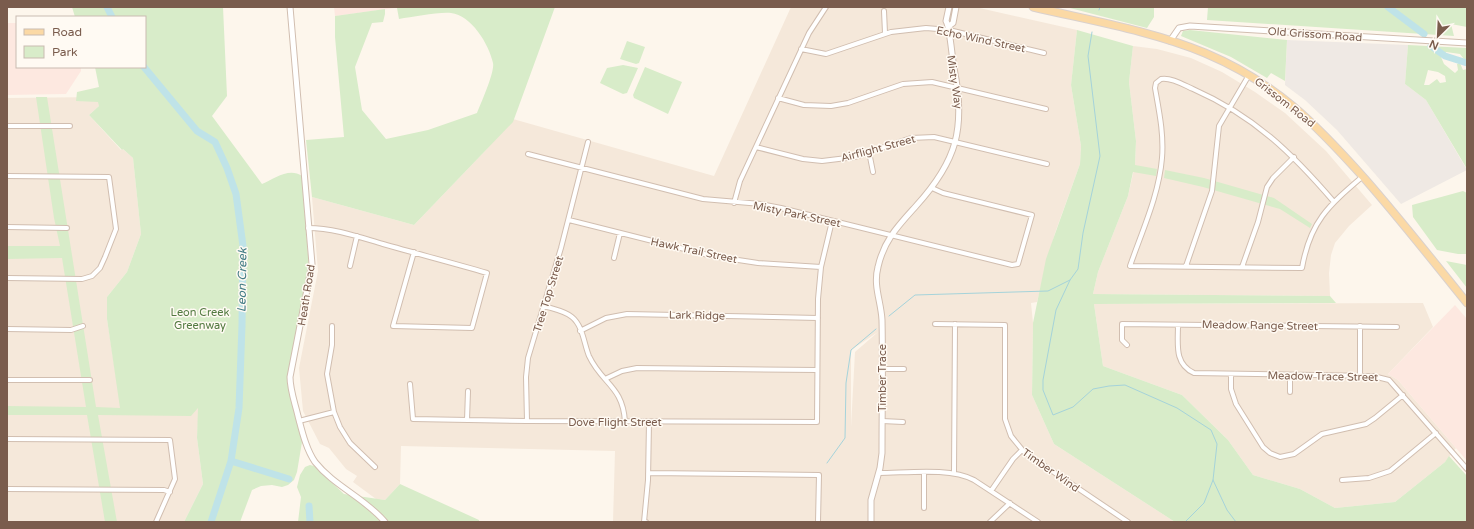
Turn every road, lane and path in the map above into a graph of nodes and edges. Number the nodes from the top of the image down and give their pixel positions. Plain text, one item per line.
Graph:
1 (290, 7) edge
2 (826, 7) edge
3 (950, 7) edge
4 (956, 7) edge
5 (1033, 7) edge
6 (884, 11) dead end
7 (949, 28) junction
8 (885, 33) junction
9 (1170, 41) junction
10 (1467, 43) edge
11 (801, 49) junction
12 (1044, 53) dead end
13 (1249, 75) junction
14 (958, 87) junction
15 (778, 98) junction
16 (1230, 107) junction
17 (1046, 109) dead end
18 (7, 126) edge
19 (70, 126) dead end
20 (588, 142) dead end
21 (956, 142) junction
22 (756, 147) junction
23 (869, 152) junction
24 (528, 154) dead end
25 (1294, 157) junction
26 (1047, 164) dead end
27 (582, 168) junction
28 (873, 172) dead end
29 (7, 176) edge
30 (1362, 177) junction
31 (932, 188) junction
32 (1334, 202) junction
33 (734, 203) junction
34 (569, 220) junction
35 (832, 221) junction
36 (7, 227) edge
37 (67, 228) dead end
38 (308, 228) junction
39 (620, 233) junction
40 (357, 236) junction
41 (890, 236) junction
42 (414, 252) junction
43 (614, 258) dead end
44 (350, 266) dead end
45 (1186, 266) junction
46 (821, 267) junction
47 (1242, 267) junction
48 (7, 278) edge
49 (1467, 303) edge
50 (544, 306) junction
51 (818, 318) junction
52 (936, 324) dead end
53 (955, 324) junction
54 (1178, 325) junction
55 (83, 326) dead end
56 (332, 326) dead end
57 (1360, 326) junction
58 (1397, 327) dead end
59 (7, 329) edge
60 (580, 331) junction
61 (1127, 344) dead end
62 (882, 369) junction
63 (904, 369) dead end
64 (817, 370) junction
65 (1231, 375) junction
66 (1290, 375) junction
67 (1360, 376) junction
68 (605, 379) junction
69 (7, 380) edge
70 (90, 380) dead end
71 (410, 384) dead end
72 (468, 391) dead end
73 (1290, 392) dead end
74 (1403, 395) junction
75 (334, 412) junction
76 (299, 420) junction
77 (467, 420) junction
78 (527, 421) junction
79 (882, 421) junction
80 (625, 422) junction
81 (649, 422) junction
82 (903, 422) dead end
83 (1436, 433) junction
84 (7, 439) edge
85 (1022, 450) junction
86 (375, 467) dead end
87 (1467, 469) edge
88 (648, 473) junction
89 (879, 473) junction
90 (924, 473) junction
91 (954, 473) junction
92 (1342, 480) dead end
93 (7, 489) edge
94 (991, 491) junction
95 (170, 492) junction
96 (1010, 503) junction
97 (924, 508) dead end
98 (156, 522) edge
99 (385, 522) edge
100 (645, 522) edge
101 (818, 522) edge
102 (871, 522) edge
103 (990, 522) edge
104 (1038, 522) edge
105 (1128, 522) edge

1 - 38 street, Heath Road
2 - 11 street
3 - 7 street, Misty Way
4 - 7 street, Misty Way
5 - 9 main road, Grissom Road
6 - 8 street
7 - 8 street, Echo Wind Street
7 - 12 street, Echo Wind Street
7 - 14 street, Misty Way
8 - 11 street, Echo Wind Street
9 - 10 street, Old Grissom Road
9 - 13 main road, Grissom Road
11 - 15 street
13 - 16 street
13 - 30 main road, Grissom Road
14 - 15 street
14 - 17 street
14 - 21 street, Misty Way
15 - 22 street
16 - 25 street
16 - 45 street
16 - 45 street
18 - 19 street
20 - 27 street, Tree Top Street
21 - 23 street, Airflight Street
21 - 26 street, Airflight Street
21 - 31 street, Misty Way
22 - 23 street, Airflight Street
22 - 33 street
23 - 28 street
24 - 27 street, Misty Park Street
25 - 32 street
25 - 47 street
27 - 33 street, Misty Park Street
27 - 34 street, Tree Top Street
29 - 48 street
30 - 32 street
30 - 49 main road, Grissom Road
31 - 41 street, Misty Way
31 - 41 street, Misty Park Street
32 - 47 street
33 - 35 street, Misty Park Street
34 - 39 street, Hawk Trail Street
34 - 50 street, Tree Top Street
35 - 41 street, Misty Park Street
35 - 46 street
36 - 37 street
38 - 40 street
38 - 76 street, Heath Road
39 - 43 street
39 - 46 street, Hawk Trail Street
40 - 42 street
40 - 44 street
41 - 62 street, Timber Trace
42 - 42 street
45 - 47 street
46 - 51 street
50 - 60 street
50 - 78 street, Tree Top Street
51 - 60 street, Lark Ridge
51 - 64 street
52 - 53 street
53 - 85 street, Timber Wind
53 - 91 street
54 - 57 street, Meadow Range Street
54 - 61 street, Meadow Range Street
54 - 65 street, Meadow Trace Street
55 - 59 street
56 - 75 street
57 - 58 street, Meadow Range Street
57 - 67 street
60 - 68 street
62 - 63 street
62 - 79 street, Timber Trace
64 - 68 street
64 - 81 street, Dove Flight Street
65 - 66 street, Meadow Trace Street
65 - 74 street
66 - 67 street, Meadow Trace Street
66 - 73 street
67 - 74 street, Meadow Trace Street
68 - 80 street
69 - 70 street
71 - 77 street, Dove Flight Street
72 - 77 street
74 - 83 street, Meadow Trace Street
75 - 76 street
75 - 86 street
76 - 99 street, Heath Road
77 - 78 street, Dove Flight Street
78 - 80 street, Dove Flight Street
79 - 82 street
79 - 89 street, Timber Trace
80 - 81 street, Dove Flight Street
81 - 88 street
83 - 87 street, Meadow Trace Street
83 - 92 street
84 - 95 street
85 - 94 street
85 - 105 street, Timber Wind
88 - 100 street
88 - 101 street
89 - 90 street
89 - 102 street, Timber Trace
90 - 91 street
90 - 97 street
91 - 94 street
93 - 95 street
94 - 96 street
95 - 98 street
96 - 103 street
96 - 104 street

